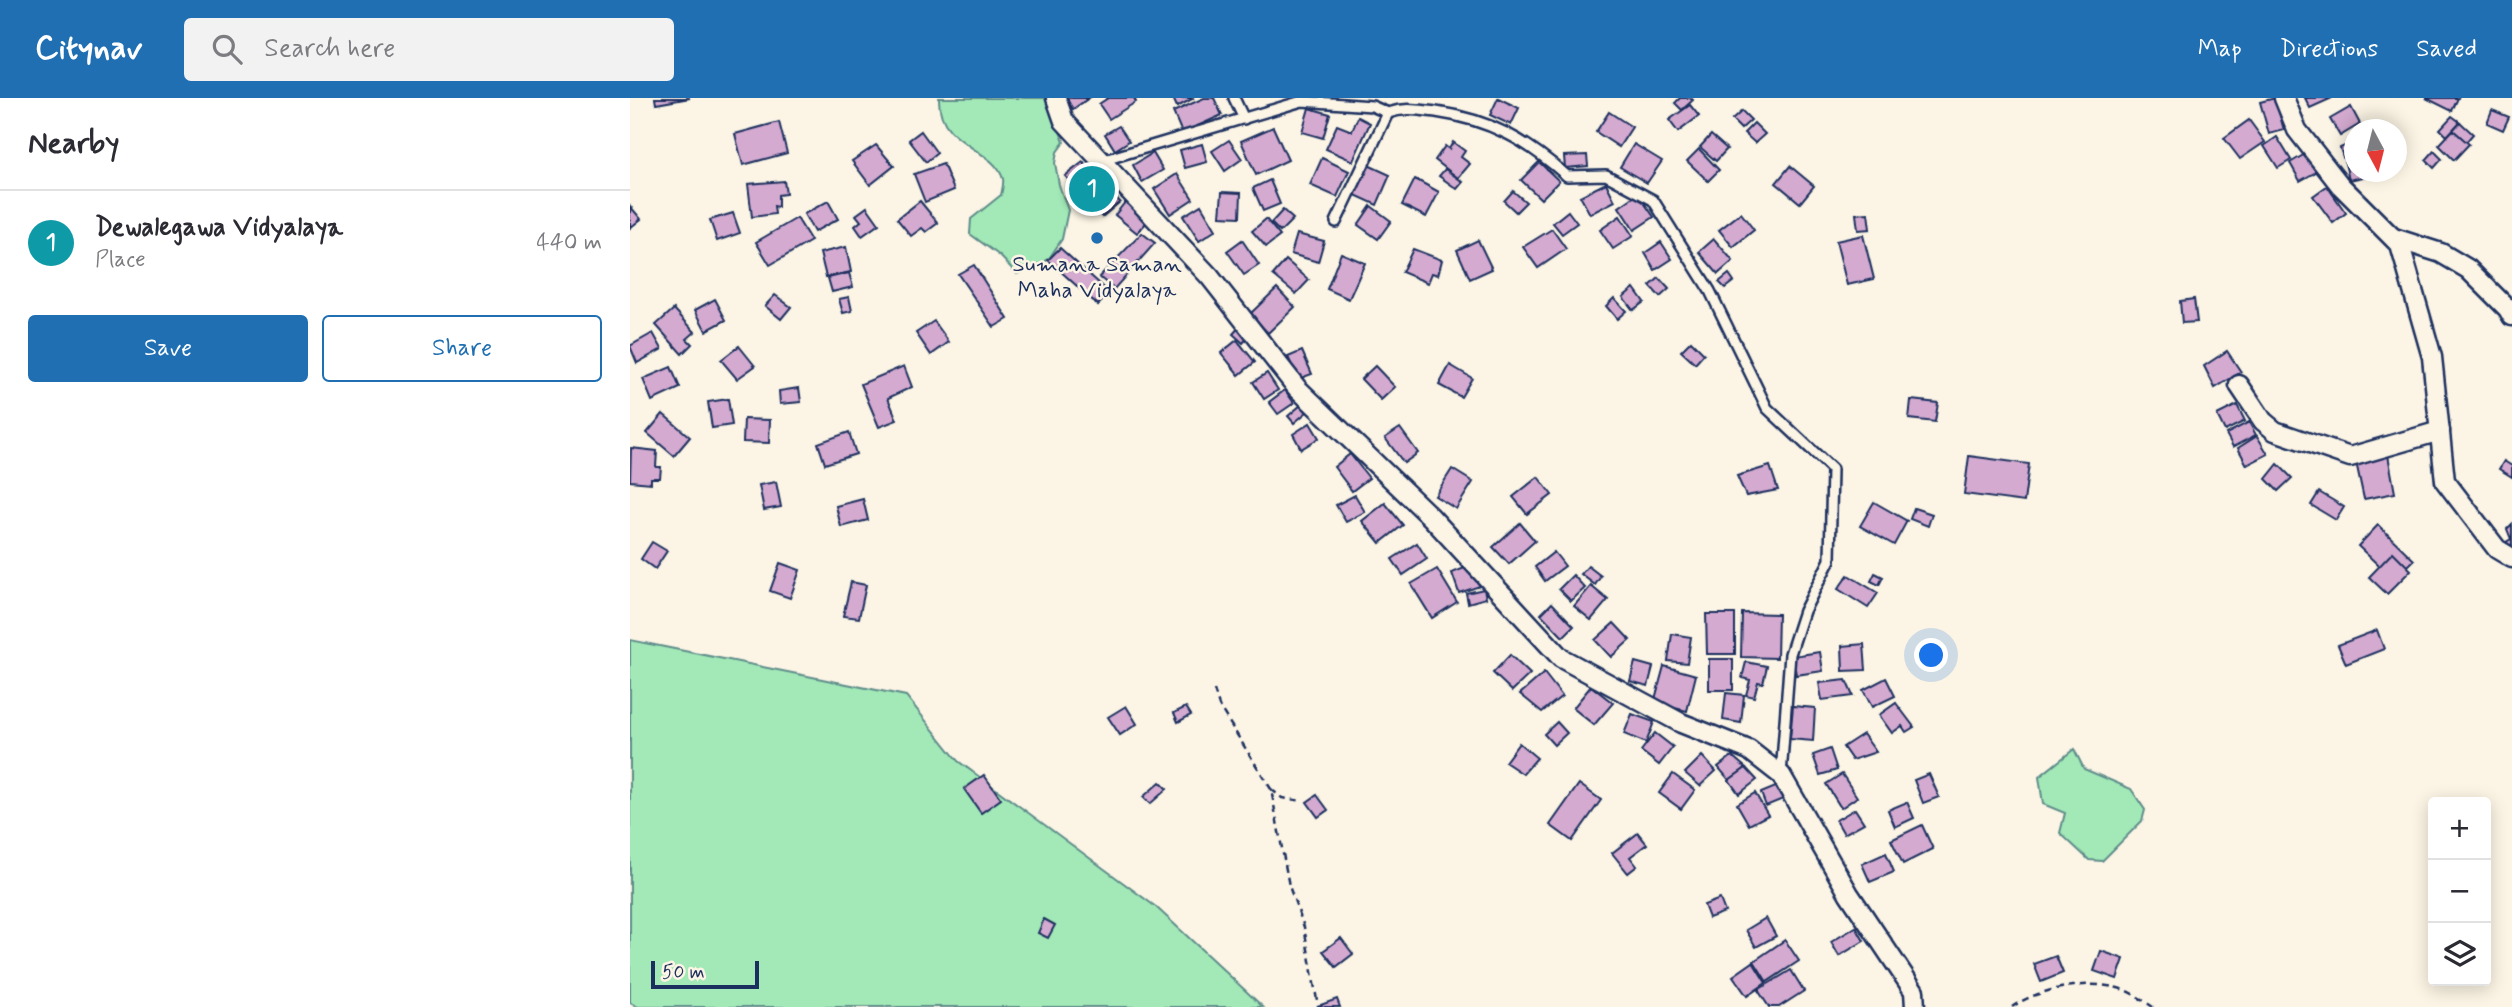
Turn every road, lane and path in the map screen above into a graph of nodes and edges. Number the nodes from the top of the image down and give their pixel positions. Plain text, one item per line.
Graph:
1 (1055, 98) edge
2 (1234, 98) edge
3 (2284, 98) edge
4 (1388, 113) junction
5 (1244, 119) junction
6 (1101, 161) junction
7 (1336, 222) dead end
8 (2394, 238) junction
9 (2512, 316) edge
10 (2239, 385) dead end
11 (2440, 431) junction
12 (2512, 558) edge
13 (1214, 690) dead end
14 (1780, 775) junction
15 (1270, 789) junction
16 (1303, 801) dead end
17 (1318, 1006) edge
18 (1915, 1007) edge
19 (2012, 1007) edge
20 (2153, 1007) edge

1 - 6 street
2 - 5 lane
3 - 8 street
4 - 5 lane
4 - 7 lane
4 - 14 lane
5 - 6 lane
6 - 14 street
8 - 9 street
8 - 11 street
10 - 11 street
11 - 12 street
13 - 15 path
14 - 18 street
15 - 16 path
15 - 17 path
19 - 20 path

